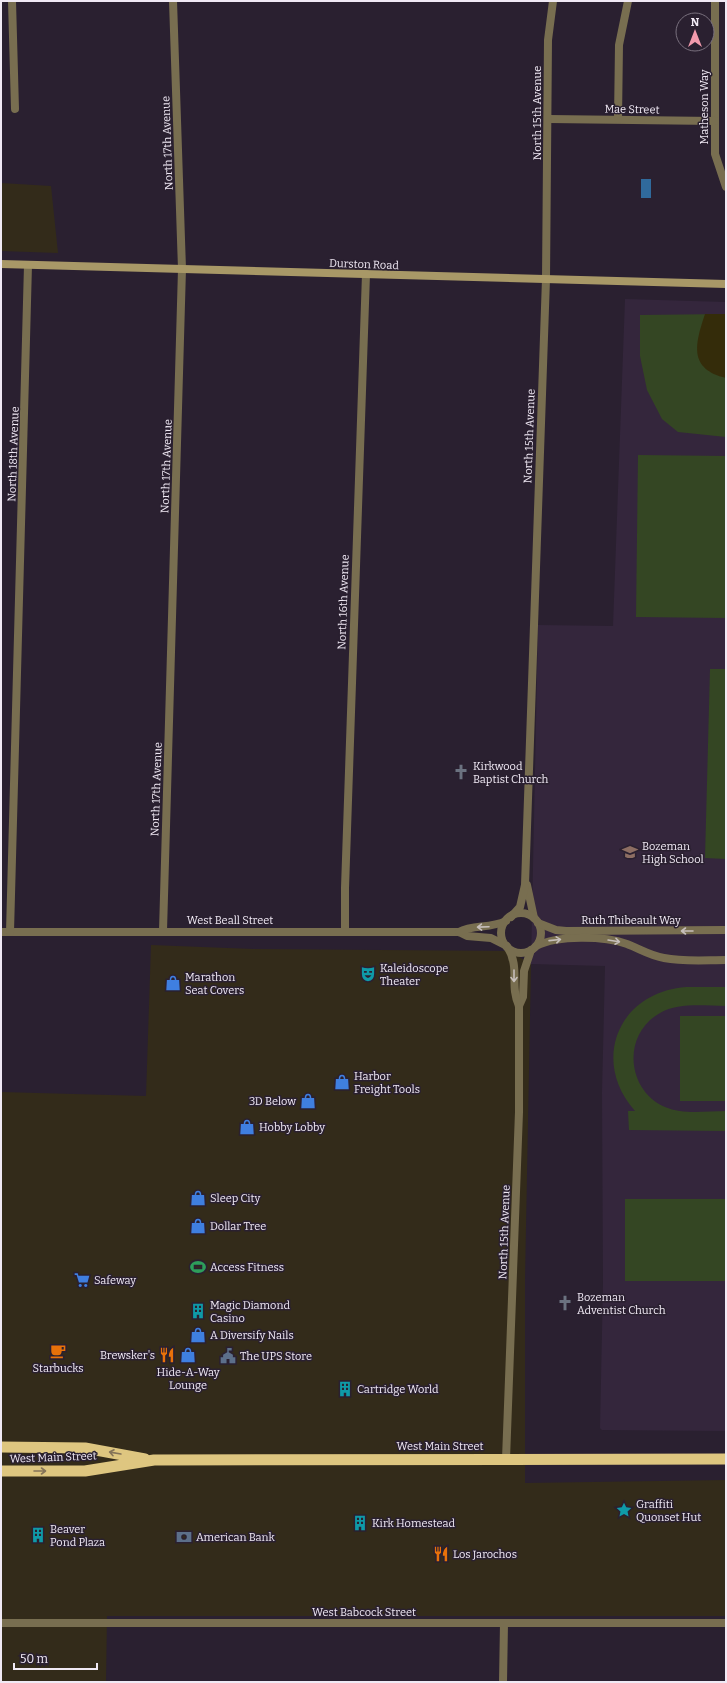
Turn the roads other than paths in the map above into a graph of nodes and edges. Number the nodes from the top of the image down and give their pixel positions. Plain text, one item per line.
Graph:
1 (12, 1) edge
2 (173, 1) edge
3 (553, 1) edge
4 (628, 1) edge
5 (716, 1) edge
6 (15, 109) dead end
7 (549, 119) junction
8 (618, 119) junction
9 (715, 121) junction
10 (726, 187) edge
11 (1, 264) edge
12 (28, 265) junction
13 (182, 269) junction
14 (366, 274) junction
15 (546, 279) junction
16 (726, 284) edge
17 (526, 873) junction
18 (508, 919) junction
19 (536, 920) junction
20 (726, 930) edge
21 (162, 931) junction
22 (345, 931) junction
23 (5, 932) edge
24 (459, 932) junction
25 (506, 945) junction
26 (534, 948) junction
27 (726, 960) edge
28 (519, 1006) junction
29 (1, 1448) edge
30 (506, 1459) junction
31 (726, 1459) edge
32 (154, 1460) junction
33 (1, 1471) edge
34 (1, 1623) edge
35 (504, 1623) junction
36 (726, 1623) edge
37 (503, 1682) edge

1 - 6 street
2 - 13 street, North 17th Avenue
3 - 7 street, North 15th Avenue
4 - 8 street
5 - 9 street, Matheson Way
7 - 8 street, Mae Street
7 - 15 street, North 15th Avenue
8 - 9 street, Mae Street
9 - 10 street, Matheson Way
11 - 12 main road, Durston Road
12 - 13 main road, Durston Road
12 - 23 street, North 18th Avenue
13 - 14 main road, Durston Road
13 - 21 street, North 17th Avenue
14 - 15 main road, Durston Road
14 - 22 street, North 16th Avenue
15 - 16 main road, Durston Road
15 - 17 street, North 15th Avenue
17 - 18 street, North 15th Avenue
17 - 19 street, North 15th Avenue
18 - 19 street
18 -> 24 street, West Beall Street
18 - 25 street
20 -> 19 street, Ruth Thibeault Way
19 - 26 street
21 - 22 street, West Beall Street
21 - 23 street, West Beall Street
22 - 24 street, West Beall Street
24 - 25 street, West Beall Street
25 - 26 street
25 -> 28 street, North 15th Avenue
26 -> 27 street, Ruth Thibeault Way
26 - 28 street, North 15th Avenue
28 - 30 street, North 15th Avenue
32 -> 29 highway, West Main Street
30 - 31 highway, West Main Street
30 - 32 highway, West Main Street
33 -> 32 highway, West Main Street
34 - 35 street, West Babcock Street
35 - 36 street, West Babcock Street
35 - 37 street

